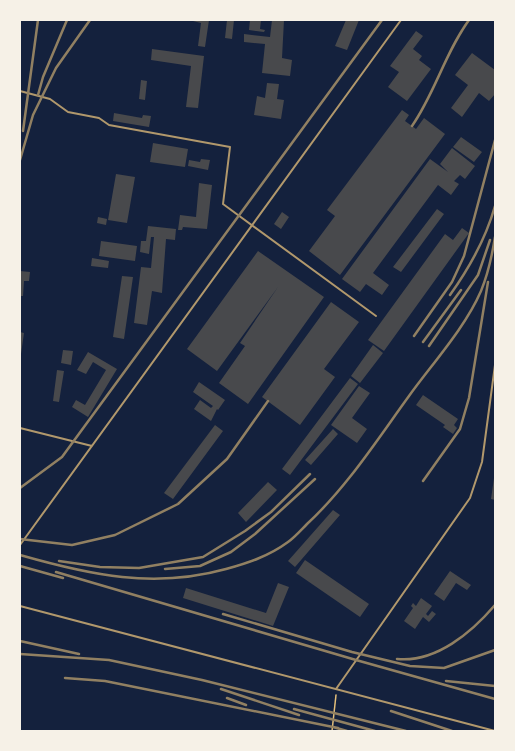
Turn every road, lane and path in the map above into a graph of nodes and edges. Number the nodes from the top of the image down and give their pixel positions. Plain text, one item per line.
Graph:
1 (401, 20) edge
2 (20, 91) edge
3 (251, 226) junction
4 (376, 316) dead end
5 (495, 365) edge
6 (20, 428) edge
7 (92, 446) junction
8 (20, 545) edge
9 (20, 606) edge
10 (336, 689) junction
11 (332, 731) edge
12 (495, 731) edge

1 - 3 lane
2 - 3 lane
3 - 4 lane
3 - 7 lane
5 - 10 lane
6 - 7 lane
7 - 8 lane
9 - 10 lane
10 - 11 path
10 - 12 lane

